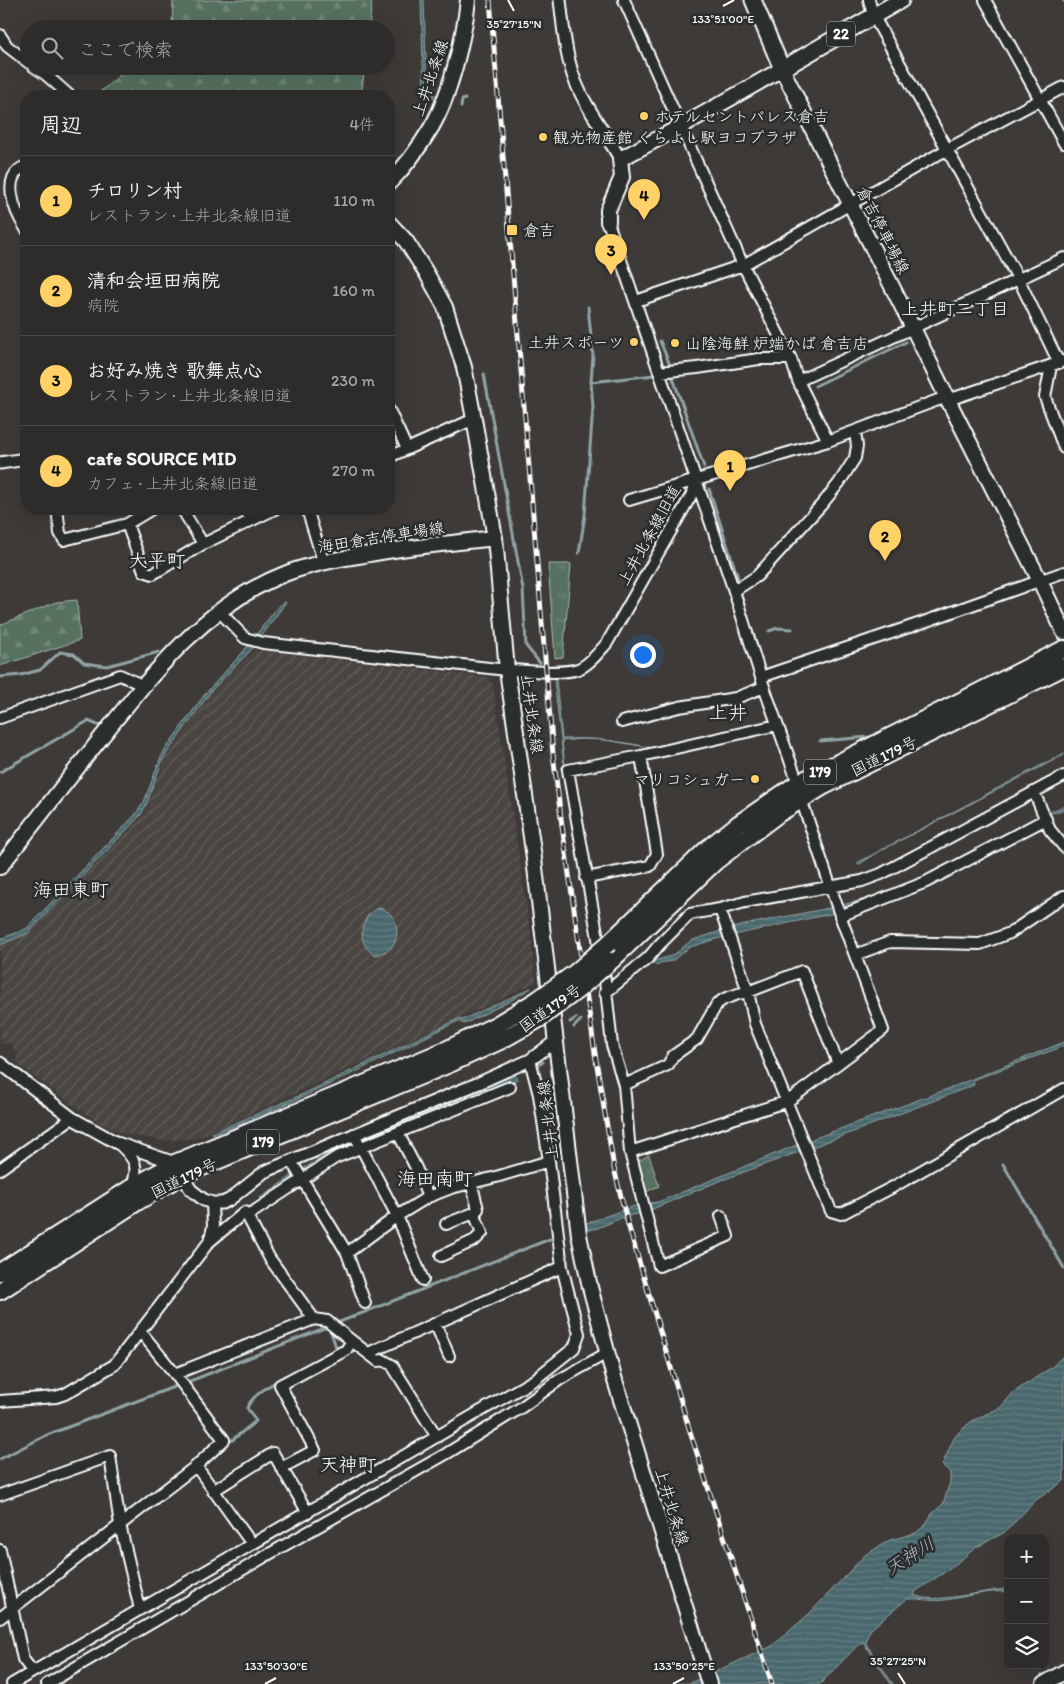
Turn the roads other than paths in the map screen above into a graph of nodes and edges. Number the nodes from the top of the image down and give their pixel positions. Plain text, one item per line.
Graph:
1 (468, 0) edge
2 (560, 0) edge
3 (624, 0) edge
4 (753, 0) edge
5 (869, 0) edge
6 (901, 0) edge
7 (985, 0) edge
8 (873, 15) junction
9 (0, 35) edge
10 (20, 56) edge
11 (782, 69) junction
12 (46, 75) edge
13 (1064, 87) edge
14 (63, 90) edge
15 (1039, 100) junction
16 (680, 127) junction
17 (1064, 143) edge
18 (946, 150) junction
19 (620, 159) junction
20 (20, 168) edge
21 (395, 177) edge
22 (850, 204) junction
23 (20, 218) edge
24 (608, 222) joint
25 (395, 229) edge
26 (1064, 258) edge
27 (743, 265) junction
28 (1019, 280) junction
29 (636, 301) junction
30 (913, 328) junction
31 (791, 358) junction
32 (1058, 363) edge
33 (659, 372) junction
34 (798, 381) junction
35 (947, 398) junction
36 (474, 419) junction
37 (395, 423) edge
38 (855, 432) junction
39 (828, 441) junction
40 (1064, 448) edge
41 (407, 449) junction
42 (395, 454) edge
43 (20, 460) edge
44 (0, 462) edge
45 (696, 481) junction
46 (629, 500) dead end
47 (58, 515) edge
48 (142, 515) edge
49 (186, 515) edge
50 (248, 515) edge
51 (262, 515) edge
52 (309, 515) edge
53 (251, 520) junction
54 (127, 524) junction
55 (495, 538) junction
56 (204, 544) junction
57 (323, 562) junction
58 (1064, 572) edge
59 (1040, 581) junction
60 (734, 591) junction
61 (219, 610) junction
62 (1064, 632) edge
63 (1064, 649) edge
64 (1064, 667) edge
65 (508, 670) junction
66 (763, 682) junction
67 (142, 685) junction
68 (0, 718) edge
69 (622, 722) dead end
70 (777, 725) junction
71 (641, 756) junction
72 (1064, 776) edge
73 (800, 791) junction
74 (1034, 792) junction
75 (1046, 819) junction
76 (1064, 847) edge
77 (0, 866) edge
78 (586, 878) junction
79 (831, 888) junction
80 (1064, 896) edge
81 (720, 909) junction
82 (840, 916) junction
83 (855, 955) junction
84 (748, 992) junction
85 (605, 993) junction
86 (557, 1040) junction
87 (530, 1060) junction
88 (0, 1063) edge
89 (838, 1064) junction
90 (624, 1086) junction
91 (510, 1087) dead end
92 (1064, 1089) edge
93 (788, 1101) junction
94 (72, 1118) junction
95 (398, 1132) junction
96 (354, 1134) junction
97 (118, 1143) junction
98 (360, 1147) junction
99 (630, 1152) junction
100 (290, 1160) junction
101 (549, 1161) junction
102 (0, 1169) edge
103 (179, 1169) junction
104 (302, 1180) junction
105 (471, 1182) junction
106 (131, 1188) junction
107 (428, 1196) junction
108 (212, 1203) junction
109 (474, 1212) junction
110 (247, 1216) junction
111 (397, 1216) junction
112 (721, 1216) dead end
113 (446, 1224) dead end
114 (209, 1242) junction
115 (346, 1253) junction
116 (441, 1256) dead end
117 (562, 1267) junction
118 (0, 1272) edge
119 (423, 1280) dead end
120 (0, 1291) edge
121 (365, 1303) dead end
122 (314, 1319) junction
123 (436, 1324) junction
124 (140, 1331) junction
125 (352, 1341) junction
126 (368, 1352) junction
127 (607, 1353) junction
128 (449, 1356) dead end
129 (175, 1374) junction
130 (0, 1400) edge
131 (437, 1438) junction
132 (196, 1466) junction
133 (282, 1468) junction
134 (213, 1491) junction
135 (0, 1495) edge
136 (308, 1513) junction
137 (120, 1525) junction
138 (252, 1544) junction
139 (0, 1550) edge
140 (12, 1608) junction
141 (140, 1609) junction
142 (0, 1618) edge
143 (32, 1671) junction
144 (1064, 1672) edge
145 (12, 1684) edge
146 (47, 1684) edge
147 (709, 1684) edge
148 (1044, 1684) edge

1 - 21 main road, 上井北条線
2 - 19 street
3 - 16 street
4 - 11 main road
5 - 8 street
6 - 8 main road, 22
7 - 15 street
8 - 11 main road, 22
8 - 18 street
9 - 10 street
11 - 16 main road
11 - 22 main road, 倉吉停車場線
12 - 14 street
13 - 15 street
15 - 17 street
15 - 18 street
16 - 19 main road
16 - 27 street
18 - 22 street
18 - 28 street
19 - 24 main road
20 - 23 street
22 - 27 street
22 - 30 main road, 倉吉停車場線
24 - 29 street, 上井北条線旧道
25 - 36 main road
26 - 28 street
27 - 29 street
27 - 31 street
28 - 30 street
28 - 32 street
29 - 33 street, 上井北条線旧道
30 - 34 street
30 - 35 main road, 倉吉停車場線
31 - 33 street
31 - 34 street
32 - 35 street
32 - 40 street
33 - 45 street, 上井北条線旧道
34 - 39 street
35 - 38 street
35 - 59 main road, 倉吉停車場線
36 - 41 street
36 - 55 main road
37 - 41 street
38 - 39 street
38 - 60 street
39 - 45 street
41 - 42 street
43 - 44 street
45 - 46 street
45 - 60 street
45 - 65 street, 上井北条線旧道
47 - 54 street
48 - 54 street
49 - 56 street
50 - 53 street
51 - 53 street
52 - 57 street
53 - 56 street
54 - 56 street
55 - 57 main road, 海田倉吉停車場線
55 - 65 main road, 上井北条線
57 - 61 main road, 海田倉吉停車場線
58 - 59 street
59 - 62 main road, 倉吉停車場線
59 - 66 street
60 - 66 street
61 - 65 street, 上井北条線旧道
61 - 67 main road, 海田倉吉停車場線
63 - 73 highway, 国道179号 / 179
64 - 73 highway, 国道179号 / 179
65 - 86 main road, 上井北条線
66 - 69 street
66 - 70 street
67 - 68 street
67 - 77 main road, 海田倉吉停車場線
70 - 71 street
70 - 73 street
71 - 78 street
71 - 78 street
72 - 74 street
73 - 79 street
73 - 103 highway, 国道179号 / 179, bridge
73 - 103 highway, 国道179号 / 179, bridge
74 - 75 street
74 - 79 street
75 - 76 street
75 - 82 street
78 - 85 street
79 - 81 street
79 - 82 street
80 - 83 street
81 - 84 street
81 - 85 street
82 - 83 street
83 - 89 street
84 - 89 street
84 - 90 street
84 - 93 street
85 - 90 street
86 - 87 street
86 - 127 main road, 上井北条線
87 - 96 street
87 - 101 street
88 - 94 street
89 - 93 street
90 - 99 street
91 - 95 street
92 - 93 street
93 - 99 street
94 - 97 street
94 - 102 street
95 - 98 street
95 - 107 street
96 - 98 street
96 - 100 street
97 - 103 street
97 - 106 street
98 - 104 street
98 - 111 street
99 - 112 street
100 - 104 street
100 - 108 street
101 - 105 street
101 - 117 street
103 - 106 highway, 国道179号 / 179
103 - 108 street
103 - 120 highway, 国道179号 / 179
104 - 110 street
104 - 115 street
105 - 107 street
105 - 109 street
106 - 118 highway, 国道179号 / 179
107 - 111 street
108 - 114 street
109 - 113 street
109 - 116 street
110 - 114 street
110 - 122 street
111 - 115 street
111 - 119 street
114 - 124 street
115 - 121 street
117 - 123 street
117 - 131 street
122 - 125 street
122 - 129 street
123 - 126 street
123 - 128 street
124 - 129 street
124 - 130 street
125 - 126 street
125 - 133 street
126 - 131 street
127 - 146 street
127 - 147 main road, 上井北条線
129 - 132 street
131 - 136 street
132 - 134 street
132 - 137 street
133 - 134 street
133 - 136 street
134 - 138 street
135 - 137 street
136 - 138 street
137 - 140 street
137 - 141 street
138 - 141 street
139 - 140 street
140 - 142 street
140 - 143 street
141 - 143 street
143 - 145 street
144 - 148 main road

